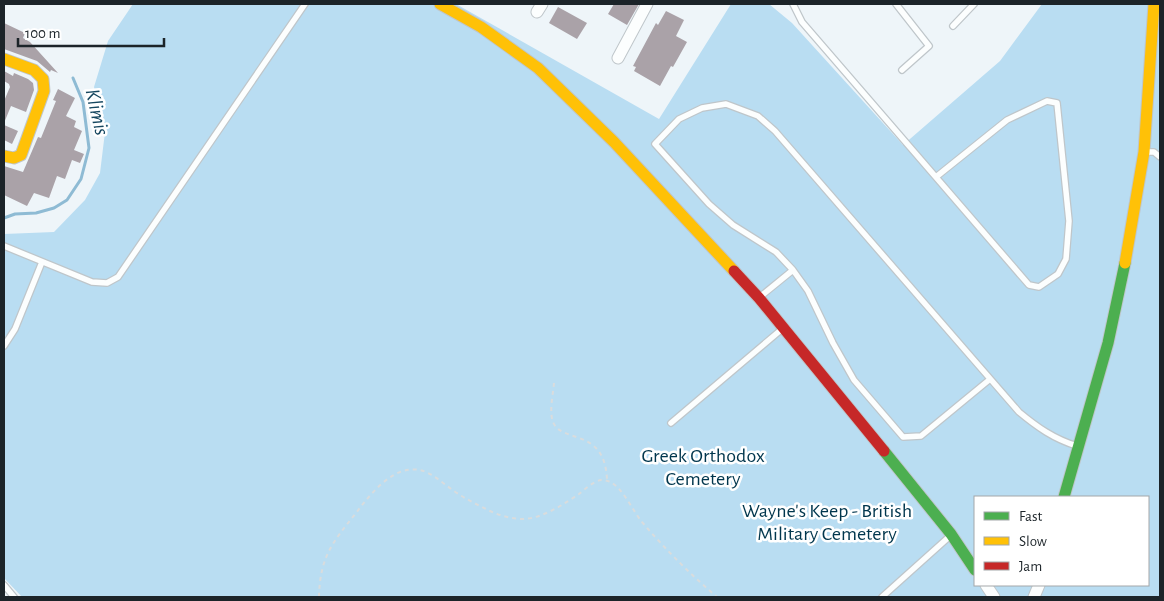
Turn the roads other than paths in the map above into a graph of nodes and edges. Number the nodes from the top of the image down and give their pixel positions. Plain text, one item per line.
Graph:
1 (305, 4) edge
2 (440, 4) edge
3 (647, 4) edge
4 (793, 4) edge
5 (896, 4) edge
6 (974, 4) edge
7 (1154, 4) edge
8 (953, 26) dead end
9 (618, 58) dead end
10 (4, 59) edge
11 (902, 70) dead end
12 (1144, 152) junction
13 (4, 156) edge
14 (1160, 157) edge
15 (936, 177) junction
16 (4, 246) edge
17 (42, 262) junction
18 (793, 270) junction
19 (759, 298) junction
20 (783, 328) junction
21 (4, 346) edge
22 (989, 380) junction
23 (671, 424) dead end
24 (1079, 447) junction
25 (1064, 496) edge
26 (951, 534) junction
27 (974, 568) edge
28 (4, 585) edge
29 (987, 586) edge
30 (14, 597) edge
31 (882, 597) edge
32 (994, 597) edge

1 - 17 lane
2 - 19 street
3 - 9 street
4 - 15 lane
5 - 11 lane
6 - 8 lane
7 - 12 street
10 - 13 street
12 - 14 lane
12 - 24 street
15 - 15 lane
16 - 17 lane
17 - 21 lane
18 - 19 lane
18 - 22 lane
18 - 22 lane
19 - 20 street
20 - 23 lane
20 - 26 street
22 - 24 lane
24 - 25 street
26 - 27 street
26 - 31 lane
28 - 30 lane
29 - 32 street

